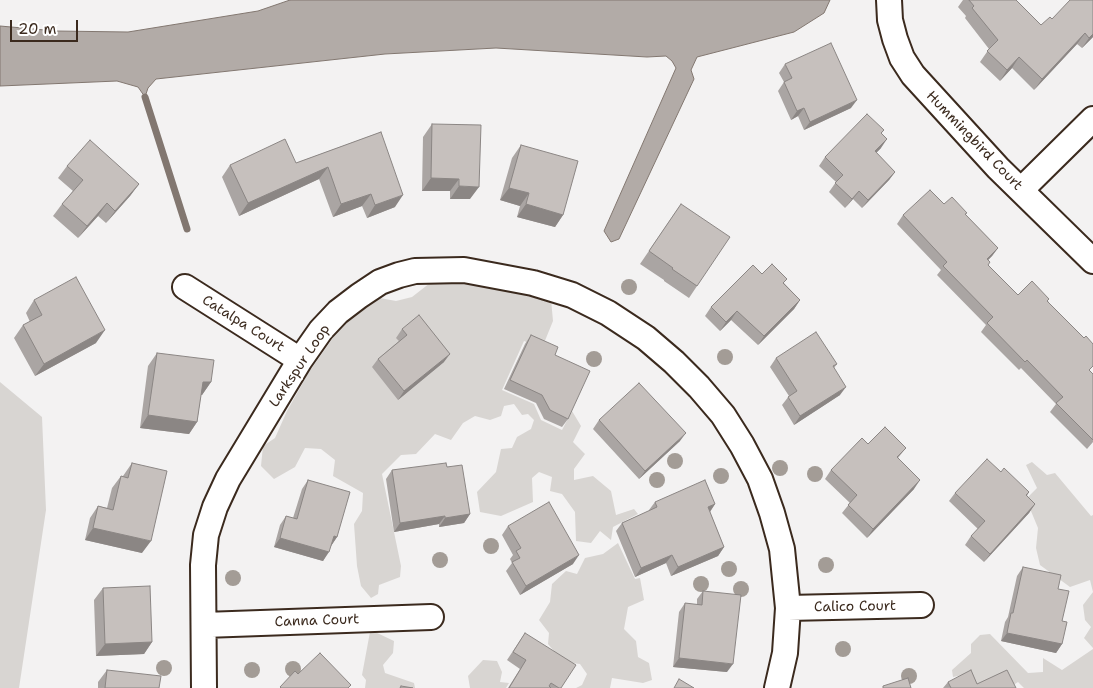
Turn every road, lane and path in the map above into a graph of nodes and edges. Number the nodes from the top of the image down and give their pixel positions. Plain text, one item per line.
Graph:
1 (889, 0) edge
2 (1093, 118) edge
3 (1021, 190) junction
4 (1093, 261) edge
5 (185, 287) dead end
6 (300, 360) junction
7 (921, 605) dead end
8 (788, 608) junction
9 (431, 617) dead end
10 (204, 625) junction
11 (204, 688) edge
12 (777, 688) edge

1 - 3 street, Hummingbird Court
2 - 3 street
3 - 4 street, Hummingbird Court
5 - 6 street, Catalpa Court
6 - 8 street, Larkspur Loop
6 - 10 street, Larkspur Loop
7 - 8 street, Calico Court
8 - 12 street, Larkspur Loop
9 - 10 street, Canna Court
10 - 11 street, Larkspur Loop

